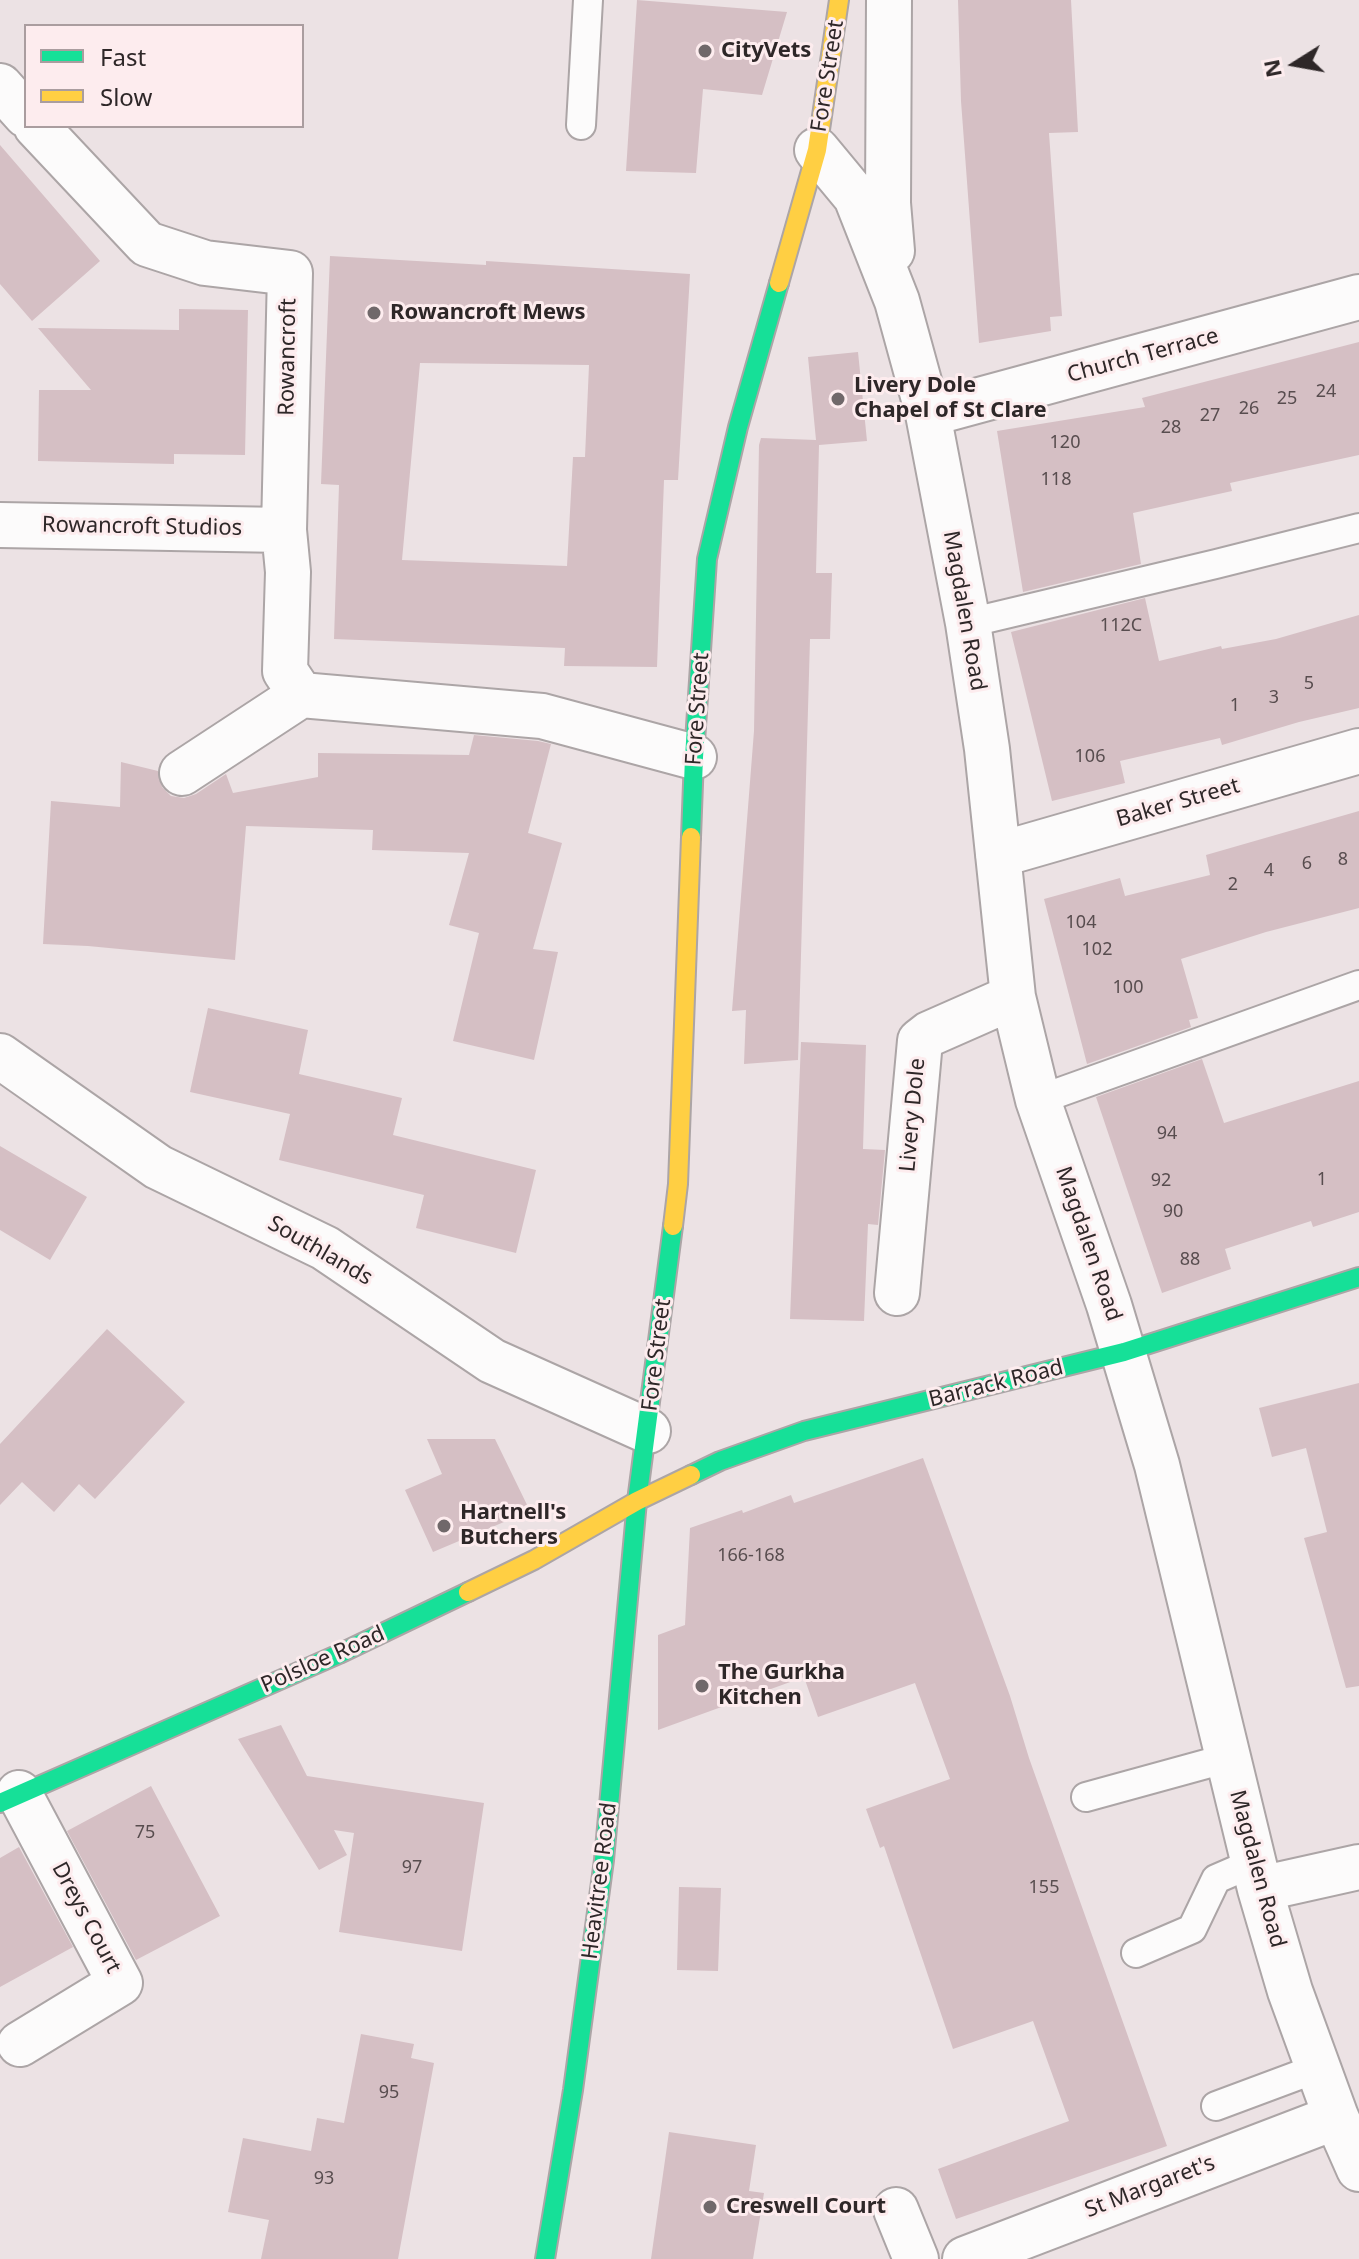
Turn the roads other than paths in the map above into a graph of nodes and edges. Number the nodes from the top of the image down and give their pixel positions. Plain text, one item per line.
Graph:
1 (588, 0) edge
2 (839, 0) edge
3 (889, 0) edge
4 (0, 86) edge
5 (24, 113) edge
6 (581, 125) dead end
7 (38, 128) edge
8 (817, 150) junction
9 (1359, 297) edge
10 (897, 301) junction
11 (928, 414) junction
12 (0, 525) edge
13 (1359, 528) edge
14 (284, 530) junction
15 (968, 623) junction
16 (301, 695) junction
17 (1359, 751) edge
18 (694, 757) junction
19 (182, 773) dead end
20 (998, 855) junction
21 (1359, 985) edge
22 (1013, 997) junction
23 (0, 1056) edge
24 (1038, 1100) junction
25 (1359, 1277) edge
26 (897, 1293) dead end
27 (1124, 1352) junction
28 (648, 1431) junction
29 (637, 1501) junction
30 (1228, 1758) junction
31 (1086, 1797) dead end
32 (10, 1798) edge
33 (1359, 1867) edge
34 (1256, 1876) junction
35 (1136, 1953) dead end
36 (20, 2044) dead end
37 (1318, 2068) junction
38 (1216, 2106) dead end
39 (1336, 2117) junction
40 (1359, 2169) edge
41 (896, 2210) dead end
42 (545, 2259) edge
43 (916, 2259) edge
44 (965, 2259) edge

1 - 6 lane
2 - 8 main road, Fore Street
3 - 10 street, Magdalen Road
4 - 5 street
7 - 14 street, Rowancroft
8 - 10 street, Magdalen Road
8 - 18 main road, Fore Street
9 - 11 street, Church Terrace
10 - 11 street, Magdalen Road
11 - 15 street, Magdalen Road
12 - 14 street, Rowancroft Studios
13 - 15 lane
14 - 16 street, Rowancroft
15 - 20 street, Magdalen Road
16 - 18 street
16 - 19 street
17 - 20 street, Baker Street
18 - 28 main road, Fore Street
20 - 22 street, Magdalen Road
21 - 24 lane
22 - 24 street, Magdalen Road
22 - 26 street, Livery Dole
23 - 28 street, Southlands
24 - 27 street, Magdalen Road
25 - 27 main road, Barrack Road
27 - 29 main road, Barrack Road
27 - 30 street, Magdalen Road
28 - 29 main road, Fore Street
29 - 32 main road, Polsloe Road
29 - 42 main road, Heavitree Road
30 - 31 lane
30 - 34 street, Magdalen Road
32 - 36 street, Dreys Court
33 - 34 street
34 - 35 lane
34 - 37 street, Magdalen Road
37 - 38 lane
37 - 39 street, Magdalen Road
39 - 40 street, Magdalen Road
39 - 44 street, St Margaret's
41 - 43 street

